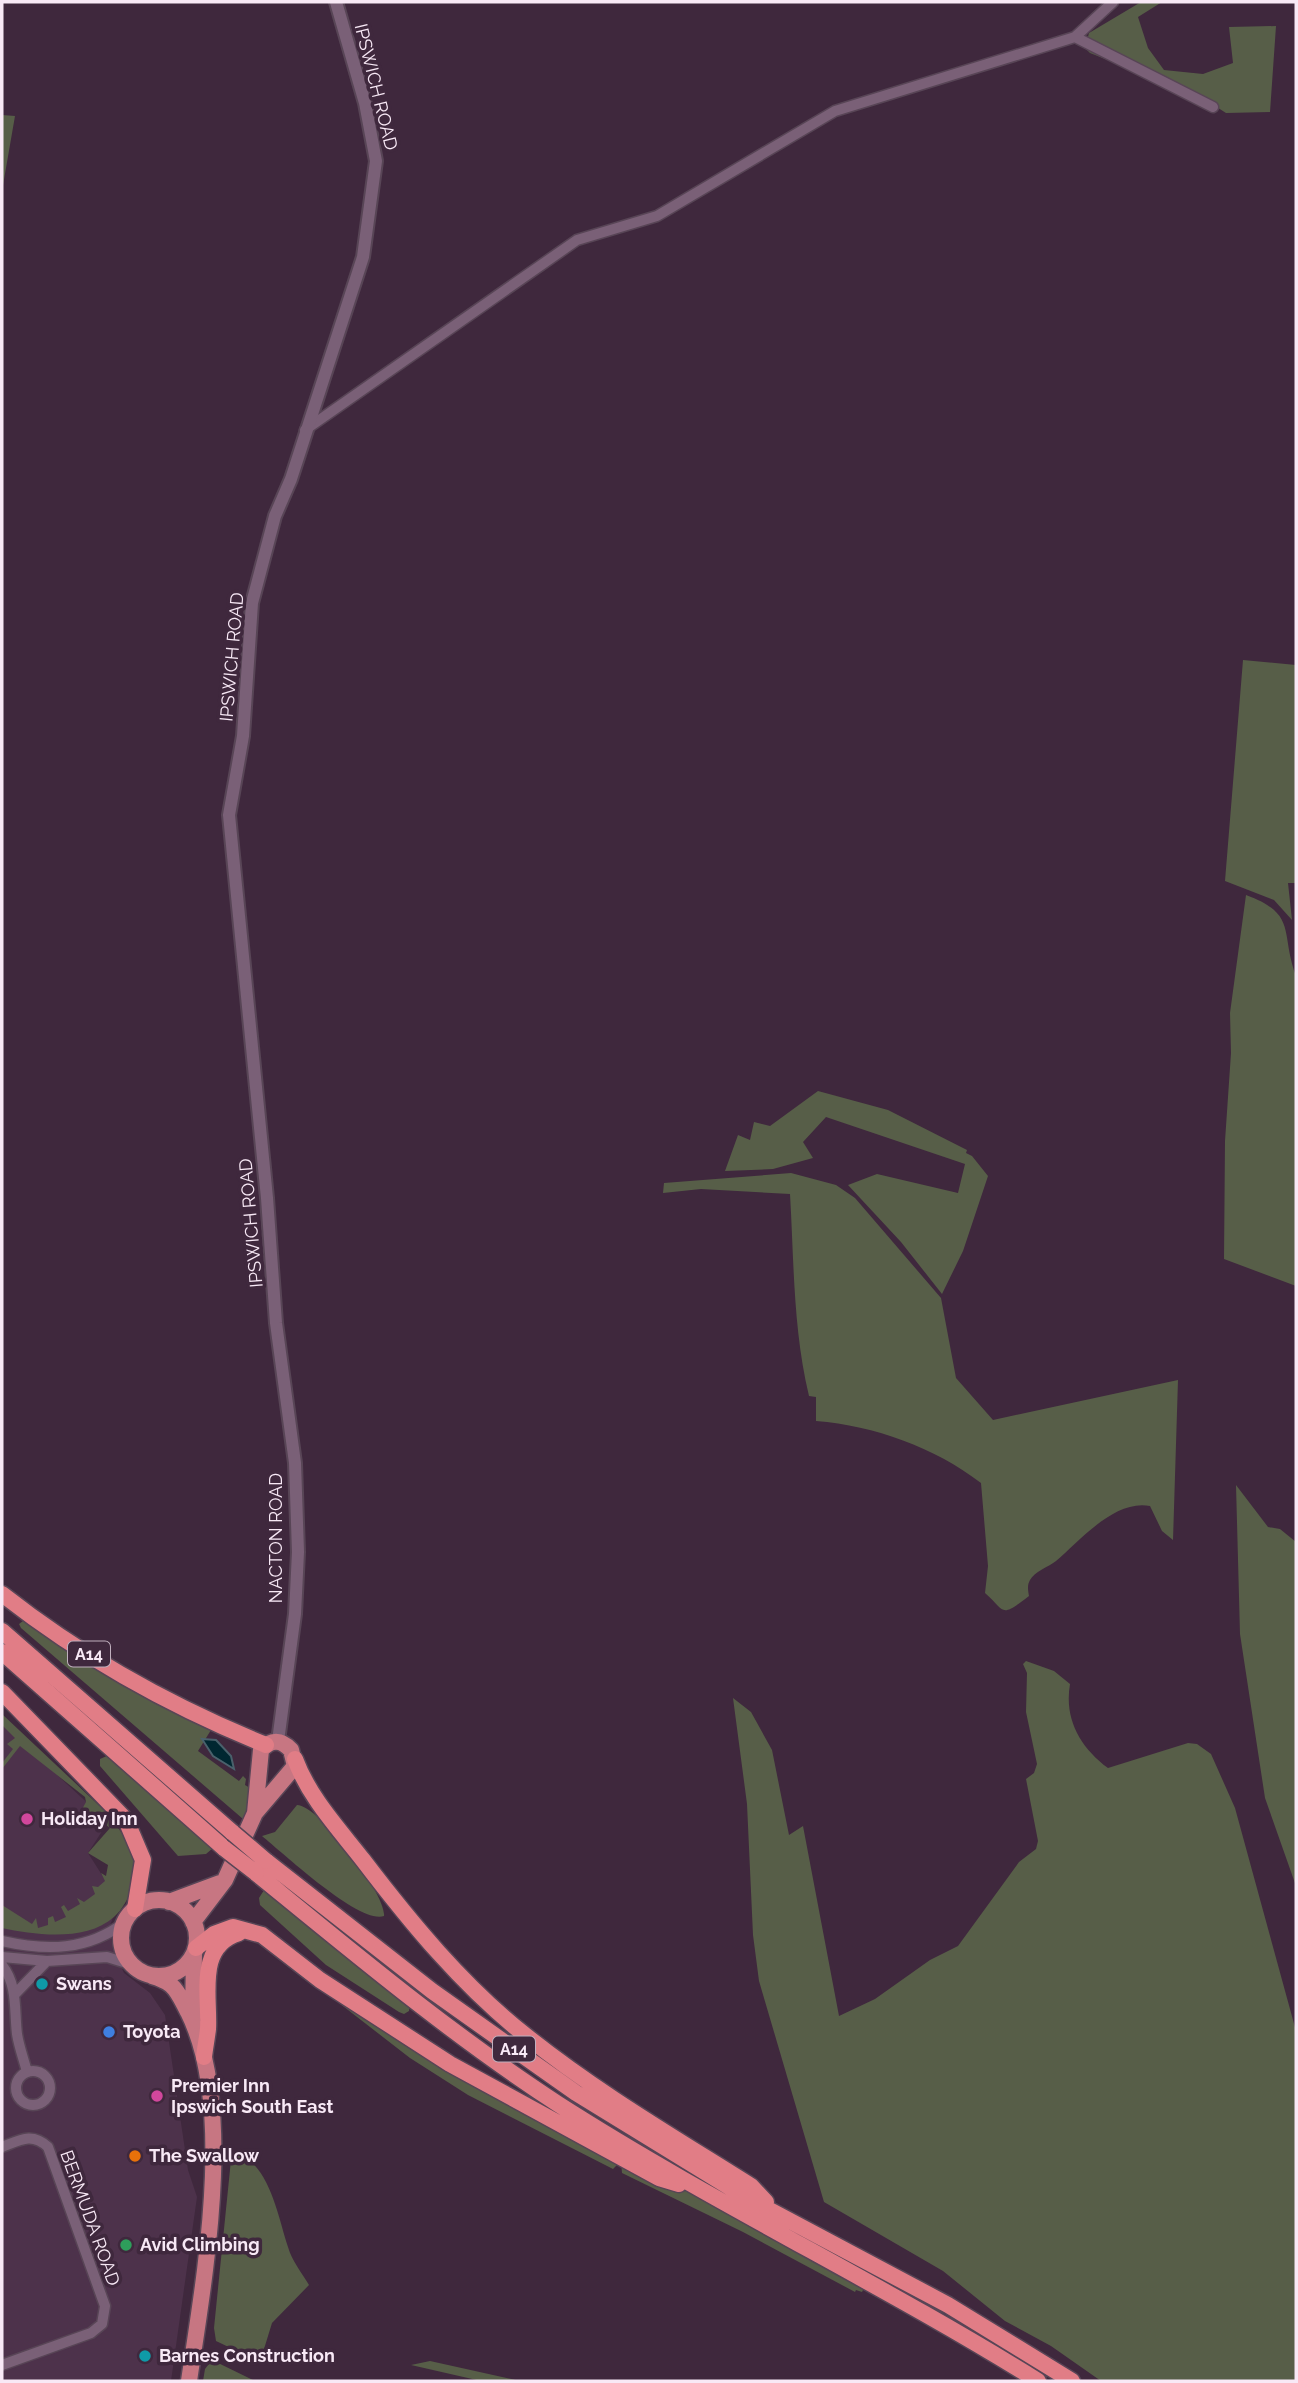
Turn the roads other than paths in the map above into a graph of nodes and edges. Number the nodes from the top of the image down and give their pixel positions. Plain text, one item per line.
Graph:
1 (336, 2) edge
2 (1113, 2) edge
3 (1075, 37) junction
4 (1213, 107) dead end
5 (305, 430) junction
6 (278, 1335) joint
7 (2, 1594) edge
8 (2, 1630) edge
9 (2, 1652) edge
10 (2, 1692) edge
11 (272, 1743) junction
12 (295, 1759) junction
13 (255, 1813) junction
14 (261, 1867) junction
15 (225, 1880) junction
16 (169, 1902) junction
17 (130, 1915) junction
18 (193, 1922) junction
19 (248, 1931) junction
20 (2, 1941) edge
21 (195, 1951) junction
22 (2, 1957) edge
23 (47, 1961) junction
24 (2, 1965) edge
25 (133, 1965) junction
26 (152, 1976) junction
27 (15, 1994) junction
28 (192, 2022) junction
29 (204, 2057) junction
30 (27, 2072) dead end
31 (2, 2147) edge
32 (701, 2191) junction
33 (778, 2214) junction
34 (2, 2365) edge
35 (189, 2381) edge
36 (1038, 2381) edge
37 (1072, 2381) edge

1 - 5 street, IPSWICH ROAD
2 - 3 street
3 - 4 street
3 - 5 street
5 - 6 street, IPSWICH ROAD
6 - 11 street, NACTON ROAD
7 - 11 highway, A14
8 - 14 highway, A14, bridge
9 - 14 highway, A14, bridge
10 - 17 highway
11 - 12 main road
11 - 13 main road
12 - 13 main road
12 - 33 highway, A14
13 - 15 main road
14 - 32 highway, A14
14 - 33 highway, A14
15 - 16 main road
15 - 18 main road
16 - 17 main road
16 - 18 main road
17 - 20 street
17 - 25 main road
18 - 21 main road
19 - 21 highway
19 - 29 highway
19 - 32 highway, A14
21 - 26 main road
21 - 28 main road
22 - 23 street
23 - 25 street
23 - 27 street
24 - 27 street
25 - 26 main road
26 - 28 main road
27 - 30 street
28 - 29 main road
29 - 35 main road
31 - 34 street, BERMUDA ROAD
32 - 36 highway, A14
33 - 37 highway, A14

